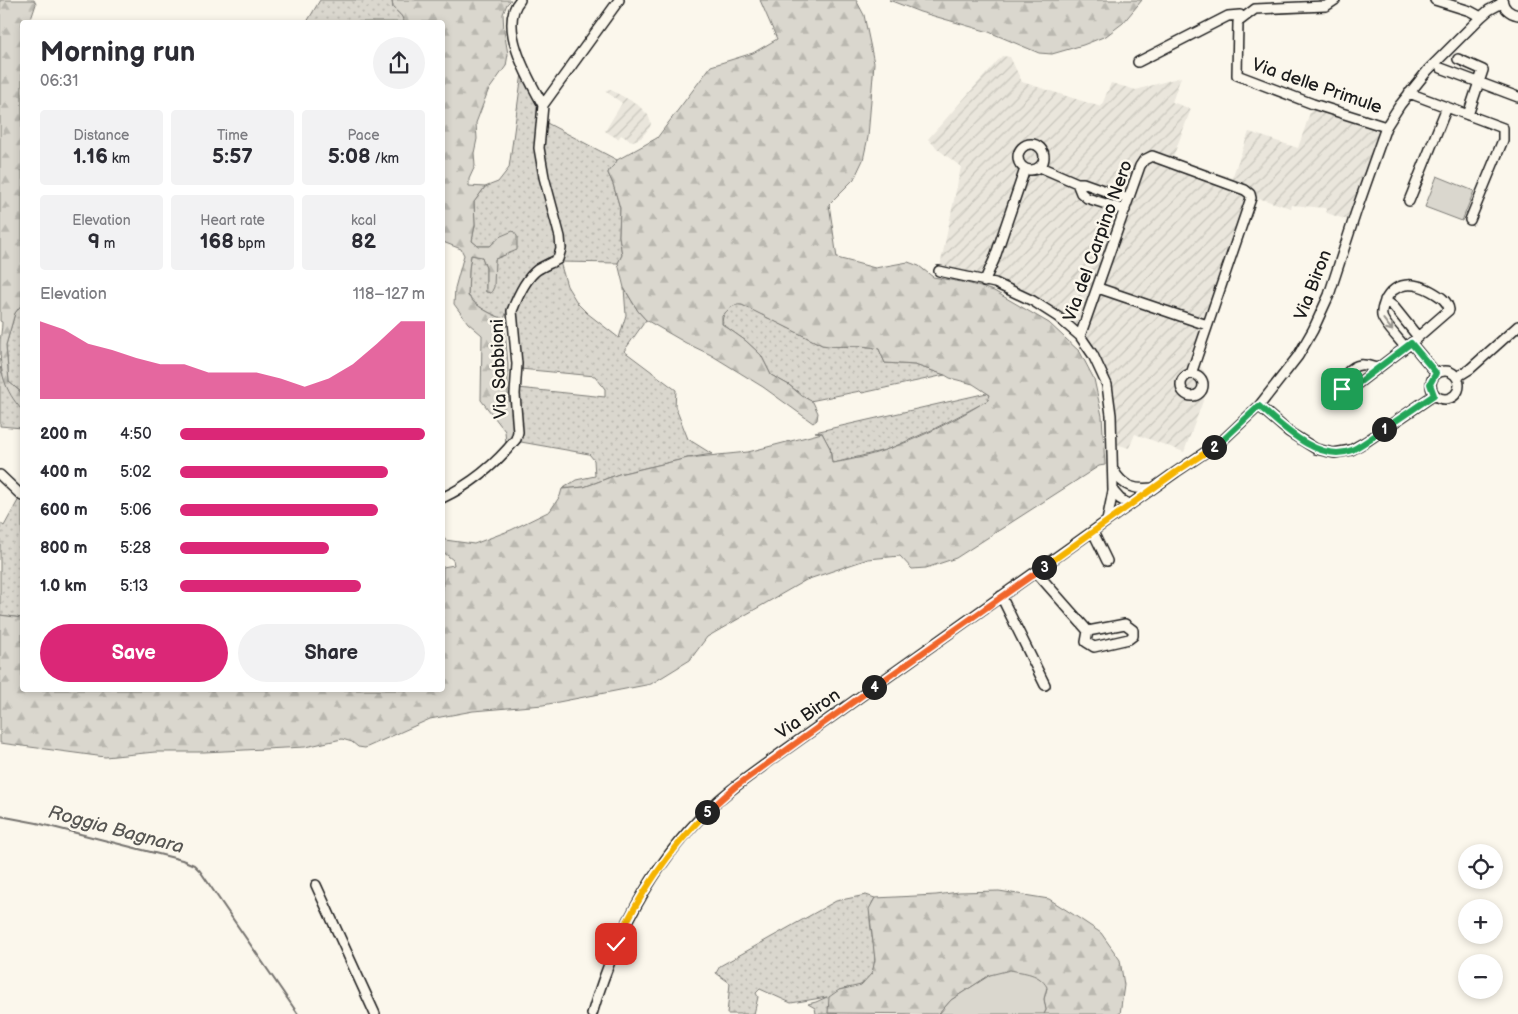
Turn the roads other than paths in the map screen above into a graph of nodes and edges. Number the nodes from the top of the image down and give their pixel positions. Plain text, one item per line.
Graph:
1 (520, 0) edge
2 (619, 0) edge
3 (1336, 0) edge
4 (1434, 0) edge
5 (1502, 1) edge
6 (1518, 15) edge
7 (1480, 17) junction
8 (1242, 18) junction
9 (1458, 59) dead end
10 (1138, 62) dead end
11 (1441, 68) dead end
12 (1479, 82) junction
13 (1410, 93) junction
14 (1518, 97) edge
15 (543, 105) junction
16 (1447, 106) junction
17 (1468, 115) junction
18 (1386, 127) junction
19 (1040, 167) junction
20 (1025, 169) junction
21 (1077, 182) junction
22 (1128, 199) junction
23 (1409, 201) dead end
24 (1125, 210) junction
25 (1470, 220) dead end
26 (938, 271) dead end
27 (984, 282) junction
28 (1098, 288) junction
29 (1385, 300) junction
30 (1207, 325) junction
31 (1518, 326) edge
32 (1080, 336) junction
33 (1411, 342) junction
34 (1377, 368) dead end
35 (1436, 373) junction
36 (1192, 374) dead end
37 (1457, 378) junction
38 (1434, 395) junction
39 (1259, 406) junction
40 (1114, 471) junction
41 (0, 475) edge
42 (1125, 485) junction
43 (1155, 488) junction
44 (1113, 491) junction
45 (20, 494) edge
46 (445, 496) edge
47 (1130, 505) junction
48 (1107, 521) junction
49 (1093, 532) junction
50 (1107, 560) dead end
51 (1036, 572) junction
52 (1002, 596) junction
53 (1088, 631) junction
54 (1045, 684) dead end
55 (316, 885) dead end
56 (375, 1014) edge
57 (592, 1014) edge

1 - 15 street
2 - 15 street
3 - 8 street
4 - 7 street
5 - 6 street
5 - 7 street, Via Biron
7 - 13 street, Via Biron
8 - 10 street
8 - 18 street, Via delle Primule
9 - 12 street
11 - 12 street
12 - 14 street
12 - 17 street
13 - 16 street
13 - 18 street, Via Biron
15 - 46 street, Via Sabbioni
16 - 17 street
16 - 23 street
17 - 25 street
18 - 39 street, Via Biron
19 - 20 street
19 - 20 street
19 - 21 street
20 - 27 street
21 - 22 street
21 - 24 street
22 - 24 street, Via del Carpino Nero
22 - 30 street, Via del Carpino Nero
24 - 28 street, Via del Carpino Nero
26 - 27 street
27 - 32 street
28 - 30 street
28 - 32 street, Via del Carpino Nero
29 - 33 street
29 -> 33 street
29 - 33 street
30 - 36 street, Via del Carpino Nero
31 - 37 street
32 - 40 street
33 - 34 street
33 - 35 street
35 - 37 street
35 - 38 street
37 - 38 street
38 - 39 street
39 - 43 street, Via Biron
40 - 42 street
40 - 44 street
41 - 45 street
42 - 43 street
42 - 47 street
43 - 47 street, Via Biron
44 - 47 street
44 - 48 street
47 - 48 street, Via Biron
48 - 49 street, Via Biron
49 - 50 street
49 - 51 street, Via Biron
51 - 52 street, Via Biron
51 - 53 street
52 - 54 street
52 - 57 street, Via Biron
53 - 53 street
55 - 56 street

